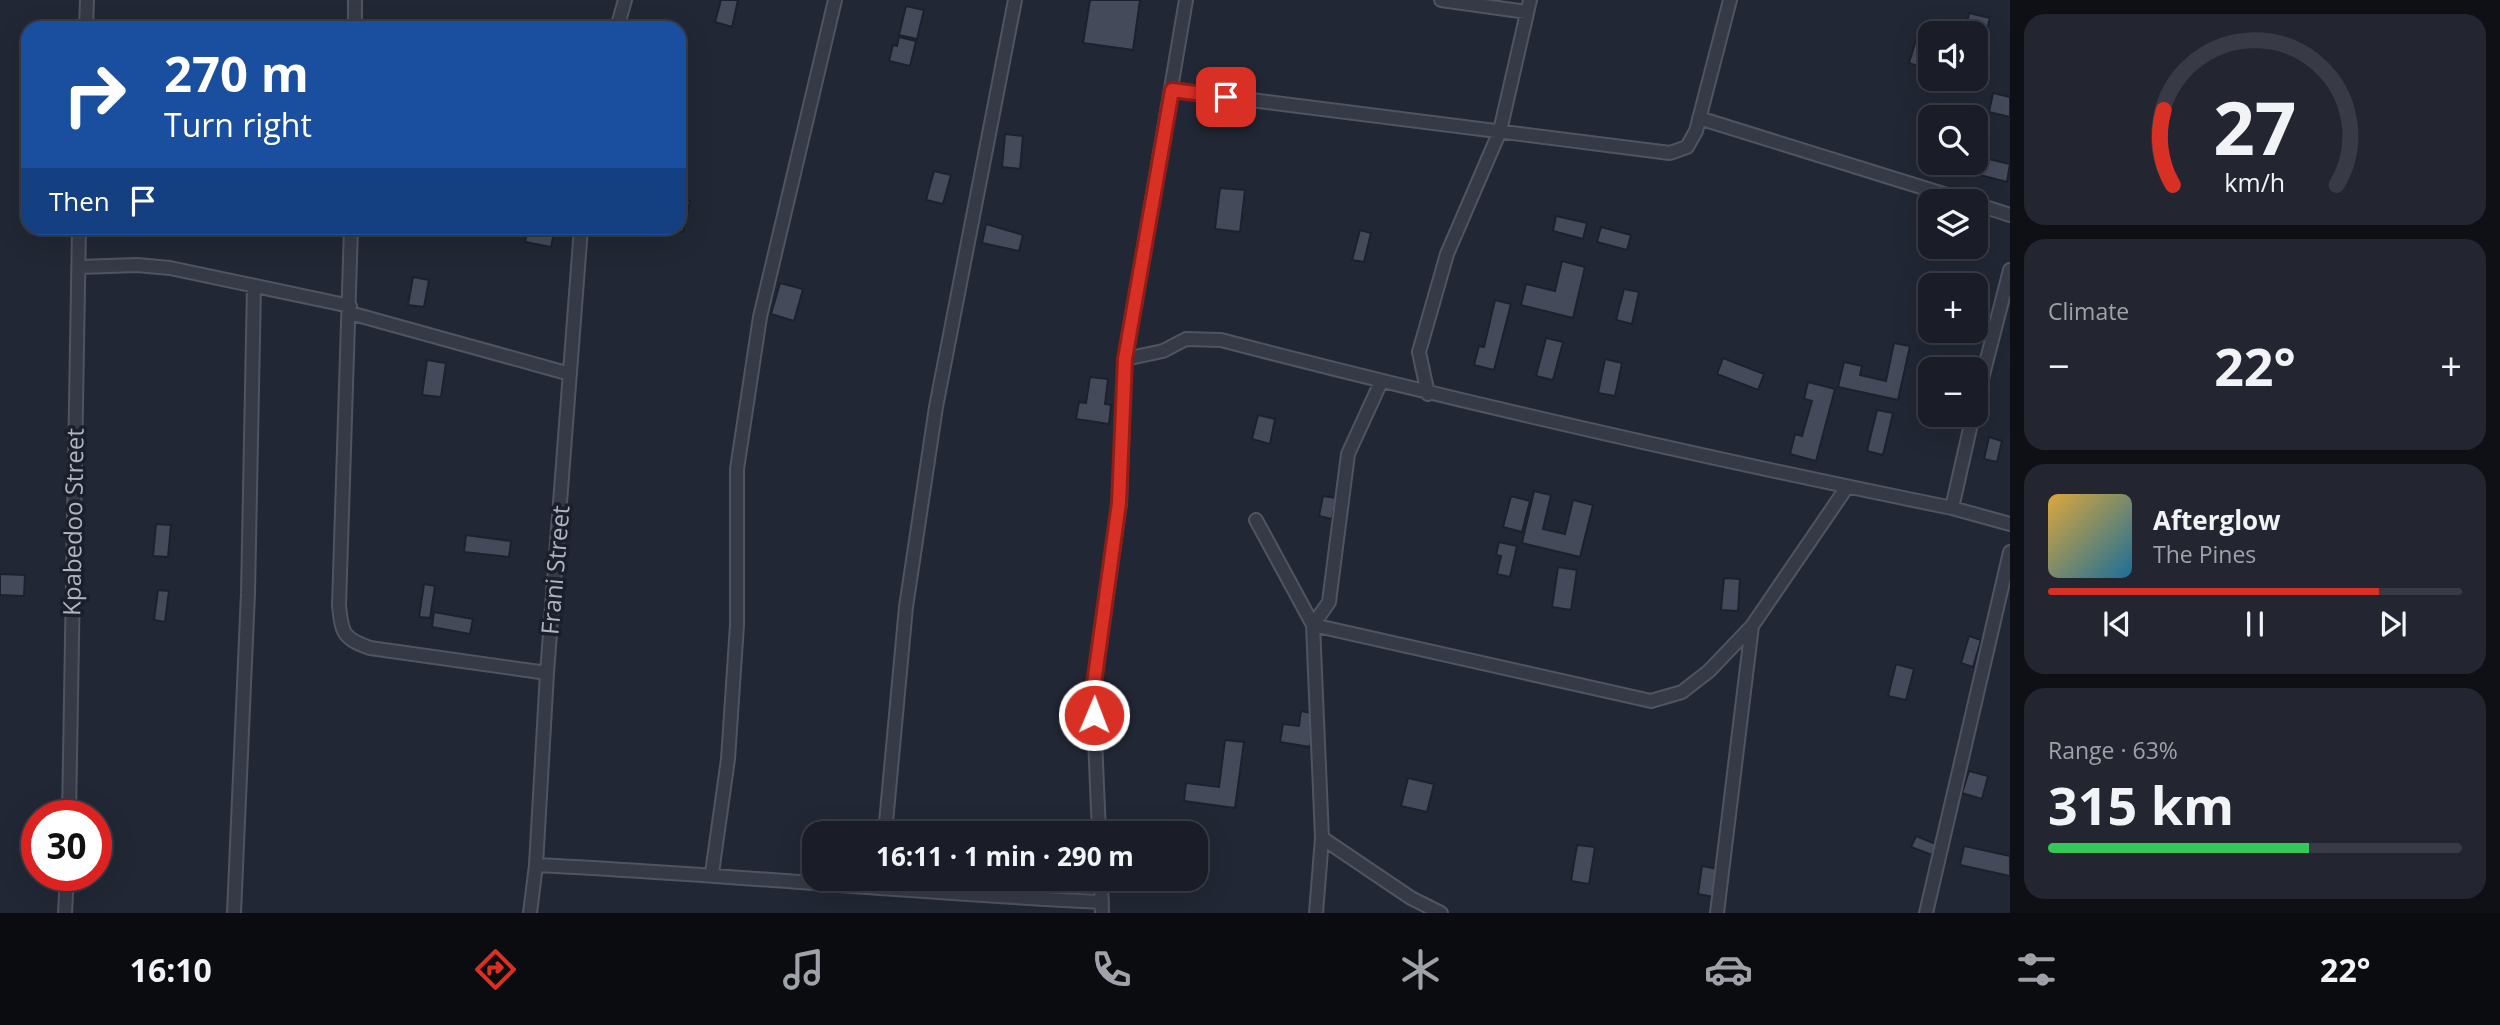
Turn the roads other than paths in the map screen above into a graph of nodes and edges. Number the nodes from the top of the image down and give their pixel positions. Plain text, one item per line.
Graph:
1 (87, 0) edge
2 (355, 0) edge
3 (625, 0) edge
4 (835, 0) edge
5 (1015, 0) edge
6 (1186, 0) edge
7 (1441, 0) edge
8 (1730, 0) edge
9 (1528, 6) edge
10 (86, 21) edge
11 (355, 21) edge
12 (619, 21) edge
13 (1172, 90) junction
14 (1699, 118) junction
15 (1500, 131) junction
16 (1927, 189) edge
17 (1988, 208) edge
18 (2010, 215) edge
19 (79, 235) edge
20 (351, 235) edge
21 (580, 235) edge
22 (79, 267) junction
23 (2010, 270) edge
24 (254, 286) junction
25 (2006, 303) edge
26 (350, 310) junction
27 (1125, 359) junction
28 (1988, 362) edge
29 (570, 374) junction
30 (1381, 382) junction
31 (1428, 394) junction
32 (1970, 427) edge
33 (1847, 487) junction
34 (1952, 508) junction
35 (1256, 520) dead end
36 (2010, 524) edge
37 (2010, 552) edge
38 (1312, 625) junction
39 (1752, 626) junction
40 (547, 673) junction
41 (69, 800) edge
42 (886, 821) edge
43 (1098, 821) edge
44 (1322, 838) junction
45 (536, 865) junction
46 (712, 873) junction
47 (802, 878) edge
48 (66, 891) edge
49 (951, 891) edge
50 (1102, 908) edge
51 (65, 913) edge
52 (234, 913) edge
53 (530, 913) edge
54 (1316, 913) edge
55 (1441, 913) edge
56 (1717, 913) edge
57 (1926, 913) edge

1 - 10 street
2 - 11 street
3 - 12 street
4 - 46 street
5 - 42 street
6 - 13 street
7 - 9 street
8 - 14 street
9 - 15 street
13 - 15 street
13 - 27 street
14 - 15 street
14 - 16 street
15 - 31 street
17 - 18 street
19 - 22 street, Kpabedoo Street
20 - 26 street
21 - 29 street, Frani Street
22 - 24 street
22 - 41 street, Kpabedoo Street
23 - 25 street
24 - 26 street
24 - 52 street
25 - 28 street
26 - 29 street
26 - 40 street
27 - 30 street
27 - 43 street
29 - 40 street, Frani Street
30 - 31 street
30 - 38 street
31 - 33 street
32 - 34 street
33 - 34 street
33 - 39 street
34 - 36 street
35 - 38 street
37 - 57 street
38 - 39 street
38 - 44 street
39 - 56 street
40 - 45 street, Frani Street
44 - 54 street
44 - 55 street
45 - 46 street
45 - 53 street, Frani Street
46 - 47 street
48 - 51 street
49 - 50 street

